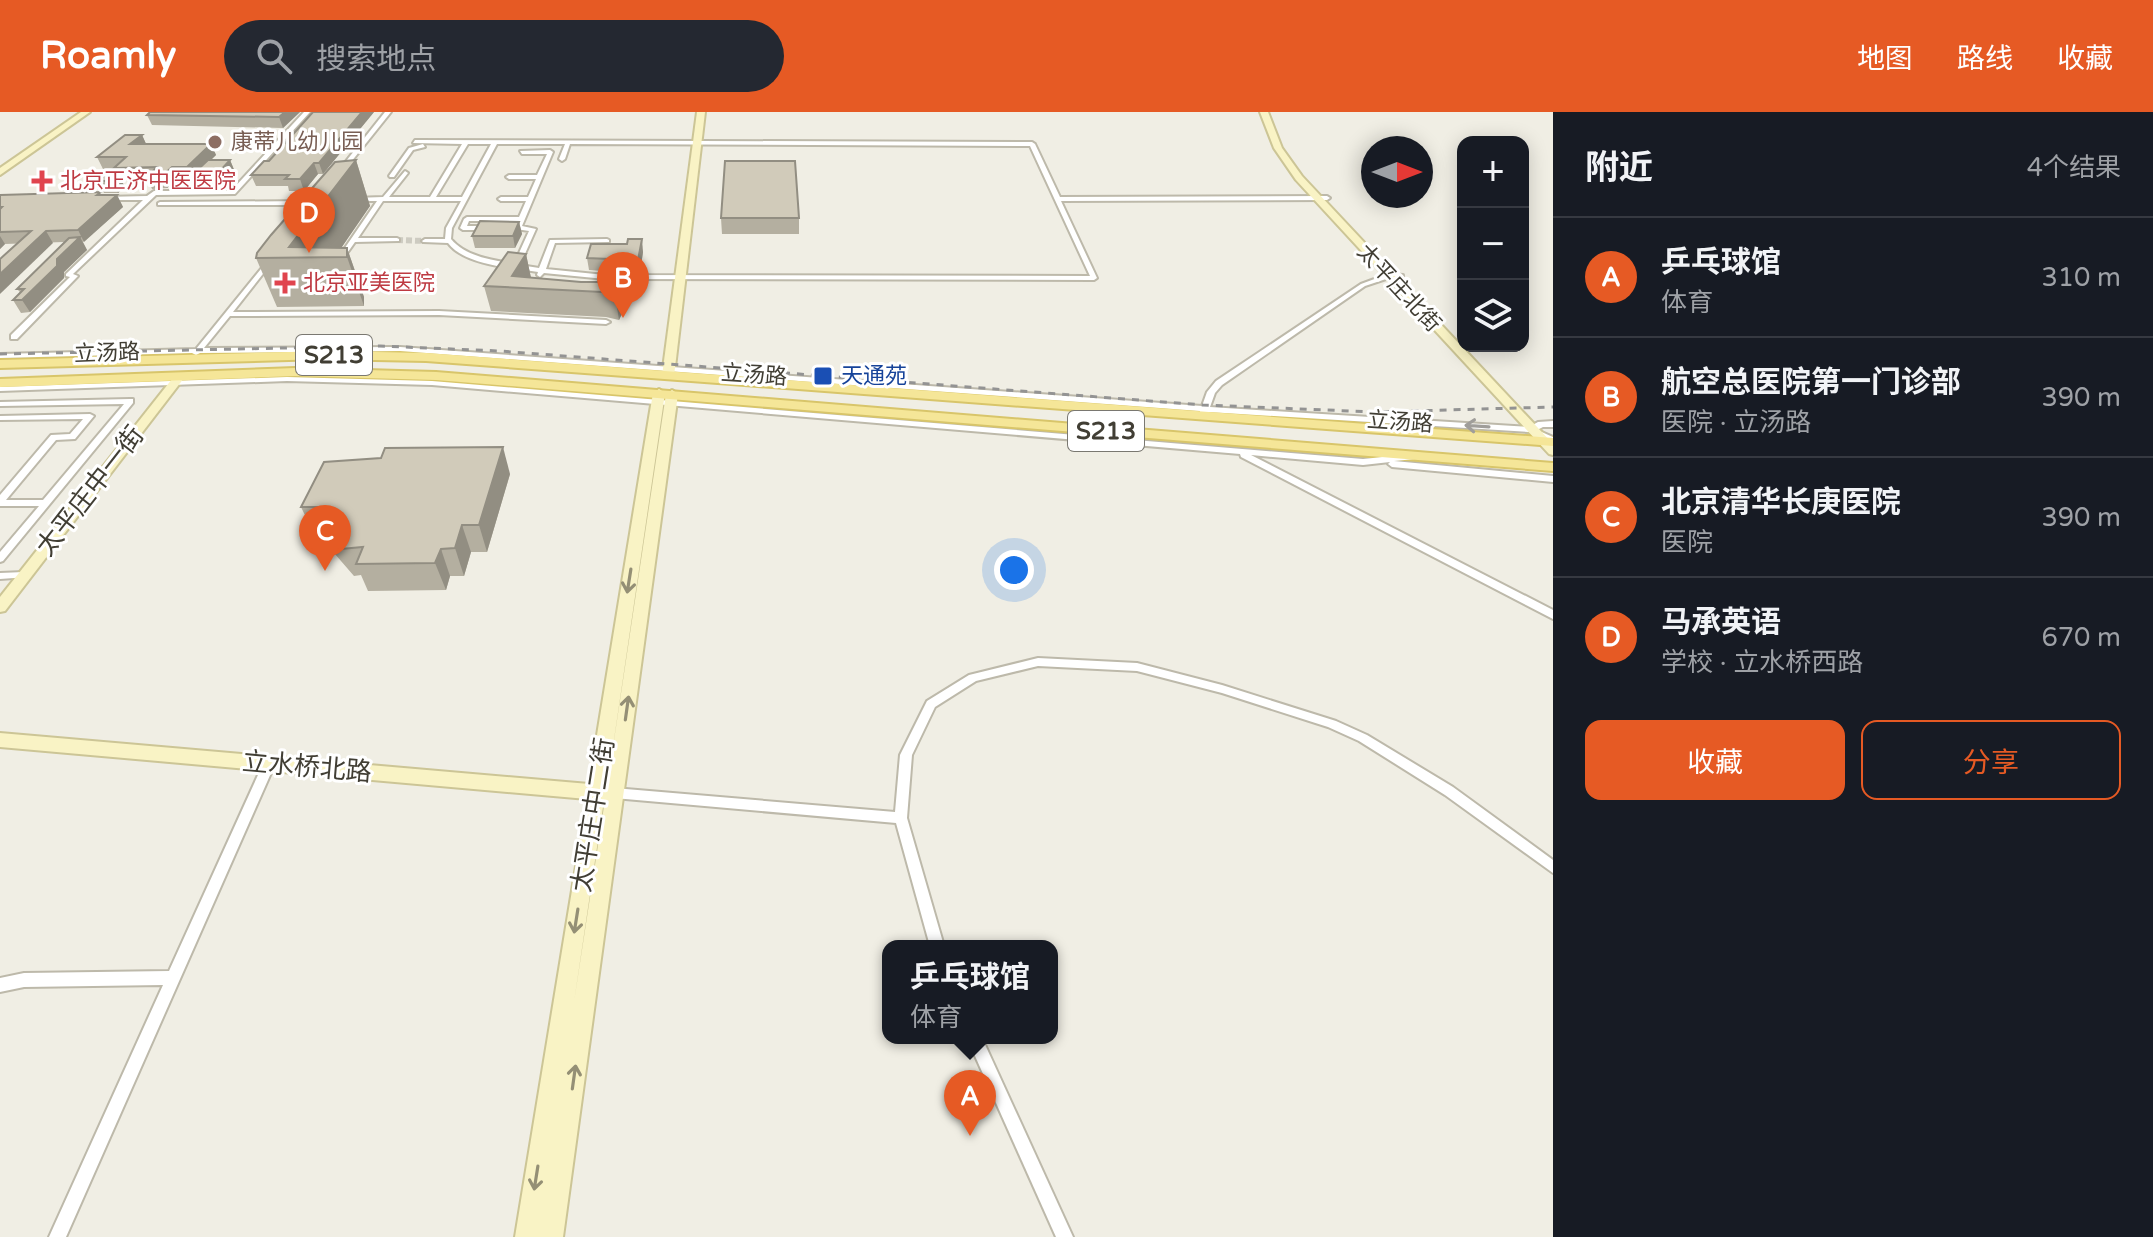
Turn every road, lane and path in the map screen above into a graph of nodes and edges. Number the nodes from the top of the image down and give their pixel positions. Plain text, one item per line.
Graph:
1 (78, 112) edge
2 (86, 112) edge
3 (307, 112) edge
4 (388, 112) edge
5 (701, 112) edge
6 (1264, 112) edge
7 (1274, 112) edge
8 (415, 142) dead end
9 (426, 142) junction
10 (466, 142) junction
11 (495, 142) junction
12 (568, 142) junction
13 (697, 143) junction
14 (522, 152) dead end
15 (562, 159) dead end
16 (0, 166) edge
17 (0, 172) edge
18 (405, 173) dead end
19 (337, 176) edge
20 (392, 176) dead end
21 (509, 177) dead end
22 (539, 177) junction
23 (89, 198) edge
24 (148, 198) junction
25 (1322, 198) junction
26 (350, 199) edge
27 (383, 199) junction
28 (432, 199) junction
29 (464, 199) junction
30 (501, 199) dead end
31 (530, 199) junction
32 (1060, 199) junction
33 (160, 204) dead end
34 (306, 216) edge
35 (521, 219) junction
36 (518, 228) junction
37 (354, 240) junction
38 (397, 240) tunnel mouth
39 (425, 241) tunnel mouth
40 (451, 241) junction
41 (609, 245) edge
42 (276, 253) edge
43 (336, 265) edge
44 (517, 265) junction
45 (544, 270) junction
46 (599, 276) junction
47 (1389, 276) junction
48 (1401, 276) junction
49 (538, 279) edge
50 (680, 279) junction
51 (592, 289) edge
52 (227, 314) junction
53 (606, 322) dead end
54 (1457, 336) edge
55 (14, 337) dead end
56 (1473, 352) edge
57 (195, 354) junction
58 (0, 356) edge
59 (0, 364) edge
60 (177, 379) junction
61 (0, 383) edge
62 (0, 389) edge
63 (666, 389) junction
64 (102, 402) junction
65 (2, 406) edge
66 (1204, 413) junction
67 (90, 416) junction
68 (0, 418) edge
69 (1542, 426) edge
70 (1551, 442) edge
71 (1236, 451) junction
72 (1423, 456) junction
73 (1363, 462) junction
74 (1553, 467) edge
75 (1553, 479) edge
76 (0, 502) edge
77 (46, 503) junction
78 (0, 559) edge
79 (24, 575) junction
80 (0, 576) edge
81 (0, 607) edge
82 (1553, 615) edge
83 (0, 740) edge
84 (269, 764) junction
85 (605, 793) junction
86 (901, 818) junction
87 (1553, 867) edge
88 (935, 940) edge
89 (172, 978) junction
90 (0, 985) edge
91 (977, 1044) edge
92 (57, 1237) edge
93 (527, 1237) edge
94 (551, 1237) edge
95 (1065, 1237) edge

1 - 16 main road
2 - 17 main road
3 - 24 street
4 - 19 street
5 - 13 main road, 太平庄中二街
6 - 25 main road, 太平庄北街
7 - 25 main road, 太平庄北街
8 - 9 street
9 - 10 street
9 - 20 street
10 - 11 street
10 - 28 street
11 - 12 street
11 - 29 street
12 - 13 street
12 - 15 street
13 - 32 street
13 - 50 main road, 太平庄中二街
14 - 22 street
18 - 27 street
21 - 22 street
22 - 31 street
23 - 24 street
24 - 55 street
25 - 32 street
25 - 47 main road, 太平庄北街
25 - 48 main road, 太平庄北街
26 - 27 street
27 - 28 street
27 - 37 street
28 - 29 street
29 - 40 street
30 - 31 street
31 - 35 street
32 - 50 street
33 - 34 street
35 - 36 street
35 - 36 street
36 - 44 street
37 - 38 street
37 - 43 street
39 - 40 street
40 - 44 street
41 - 45 street
42 - 52 street
44 - 45 street
45 - 46 street
45 - 49 street
46 - 50 street
46 - 51 street
47 - 48 street
47 - 66 street
47 - 69 main road, 太平庄北街
48 - 54 main road, 太平庄北街
50 - 63 main road, 太平庄中二街
52 - 53 street
52 - 57 street
56 - 69 main road, 太平庄北街
57 - 58 street, 立汤路 / S213
57 - 59 main road, 立汤路 / S213
57 - 63 main road, 立汤路 / S213
60 - 61 main road, 立汤路 / S213
60 - 62 street, 立汤路 / S213
60 - 63 main road, 立汤路 / S213
60 - 79 main road, 太平庄中一街
63 - 66 main road, 立汤路 / S213
63 - 71 street, 立汤路 / S213
63 - 72 main road, 立汤路 / S213
63 - 85 main road, 太平庄中二街
64 - 65 street
64 - 67 street
64 - 77 street
69 -> 66 street, 立汤路 / S213
66 - 70 main road, 立汤路 / S213
67 - 68 street
67 - 76 street
69 - 70 main road, 太平庄北街
71 - 73 street, 立汤路 / S213
71 - 82 street
72 - 73 street, 立汤路 / S213
72 - 74 main road, 立汤路 / S213
73 - 75 street
76 - 77 street
77 - 78 street
79 - 80 street
79 - 81 main road, 太平庄中一街
83 - 84 main road, 立水桥北路
84 - 85 main road, 立水桥北路
84 - 89 street
85 - 86 street
85 -> 93 main road, 太平庄中二街
94 -> 85 main road, 太平庄中二街
86 - 87 street
86 - 88 street
89 - 90 street
89 - 92 street
91 - 95 street

